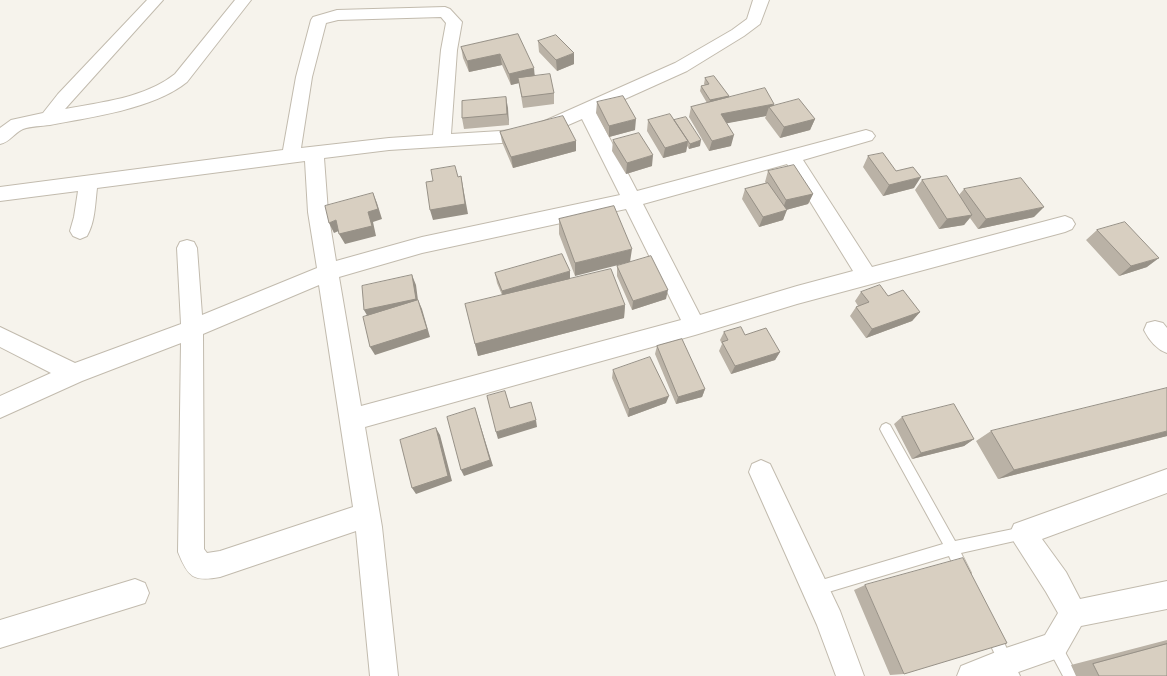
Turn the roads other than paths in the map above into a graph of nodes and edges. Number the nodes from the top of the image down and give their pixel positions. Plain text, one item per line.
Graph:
1 (155, 0) edge
2 (243, 0) edge
3 (762, 0) edge
4 (586, 109) junction
5 (48, 119) junction
6 (866, 136) dead end
7 (0, 138) edge
8 (442, 140) junction
9 (314, 153) junction
10 (291, 156) junction
11 (790, 156) junction
12 (88, 183) junction
13 (0, 194) edge
14 (632, 200) junction
15 (1065, 224) dead end
16 (80, 231) dead end
17 (187, 248) dead end
18 (328, 272) junction
19 (868, 277) junction
20 (695, 326) junction
21 (192, 329) junction
22 (0, 336) edge
23 (74, 374) junction
24 (0, 407) edge
25 (351, 420) junction
26 (886, 429) dead end
27 (761, 472) dead end
28 (1167, 480) edge
29 (368, 521) junction
30 (1023, 533) junction
31 (952, 548) junction
32 (969, 583) edge
33 (815, 589) junction
34 (135, 593) dead end
35 (1167, 595) edge
36 (1073, 614) junction
37 (986, 619) edge
38 (0, 634) edge
39 (1054, 646) junction
40 (1009, 669) edge
41 (384, 676) edge
42 (850, 676) edge
43 (971, 676) edge
44 (1071, 676) edge

1 - 5 street
2 - 5 street
3 - 4 street
4 - 8 street
4 - 14 street
5 - 7 street
6 - 11 street
8 - 9 street
8 - 10 street
9 - 10 street
9 - 18 street
10 - 12 street
11 - 14 street
11 - 19 street
12 - 13 street
12 - 16 street
14 - 18 street
14 - 20 street
15 - 19 street
17 - 21 street
18 - 21 street
18 - 25 street
19 - 20 street
20 - 25 street
21 - 23 street
21 - 29 street
22 - 23 street
23 - 24 street
25 - 29 street
26 - 31 lane
27 - 33 street
28 - 30 street
29 - 41 street
30 - 31 lane
30 - 36 street
31 - 32 lane
31 - 33 lane
33 - 42 street
34 - 38 street
35 - 36 street
36 - 39 street
37 - 40 lane
39 - 40 street
39 - 44 lane
40 - 43 street

